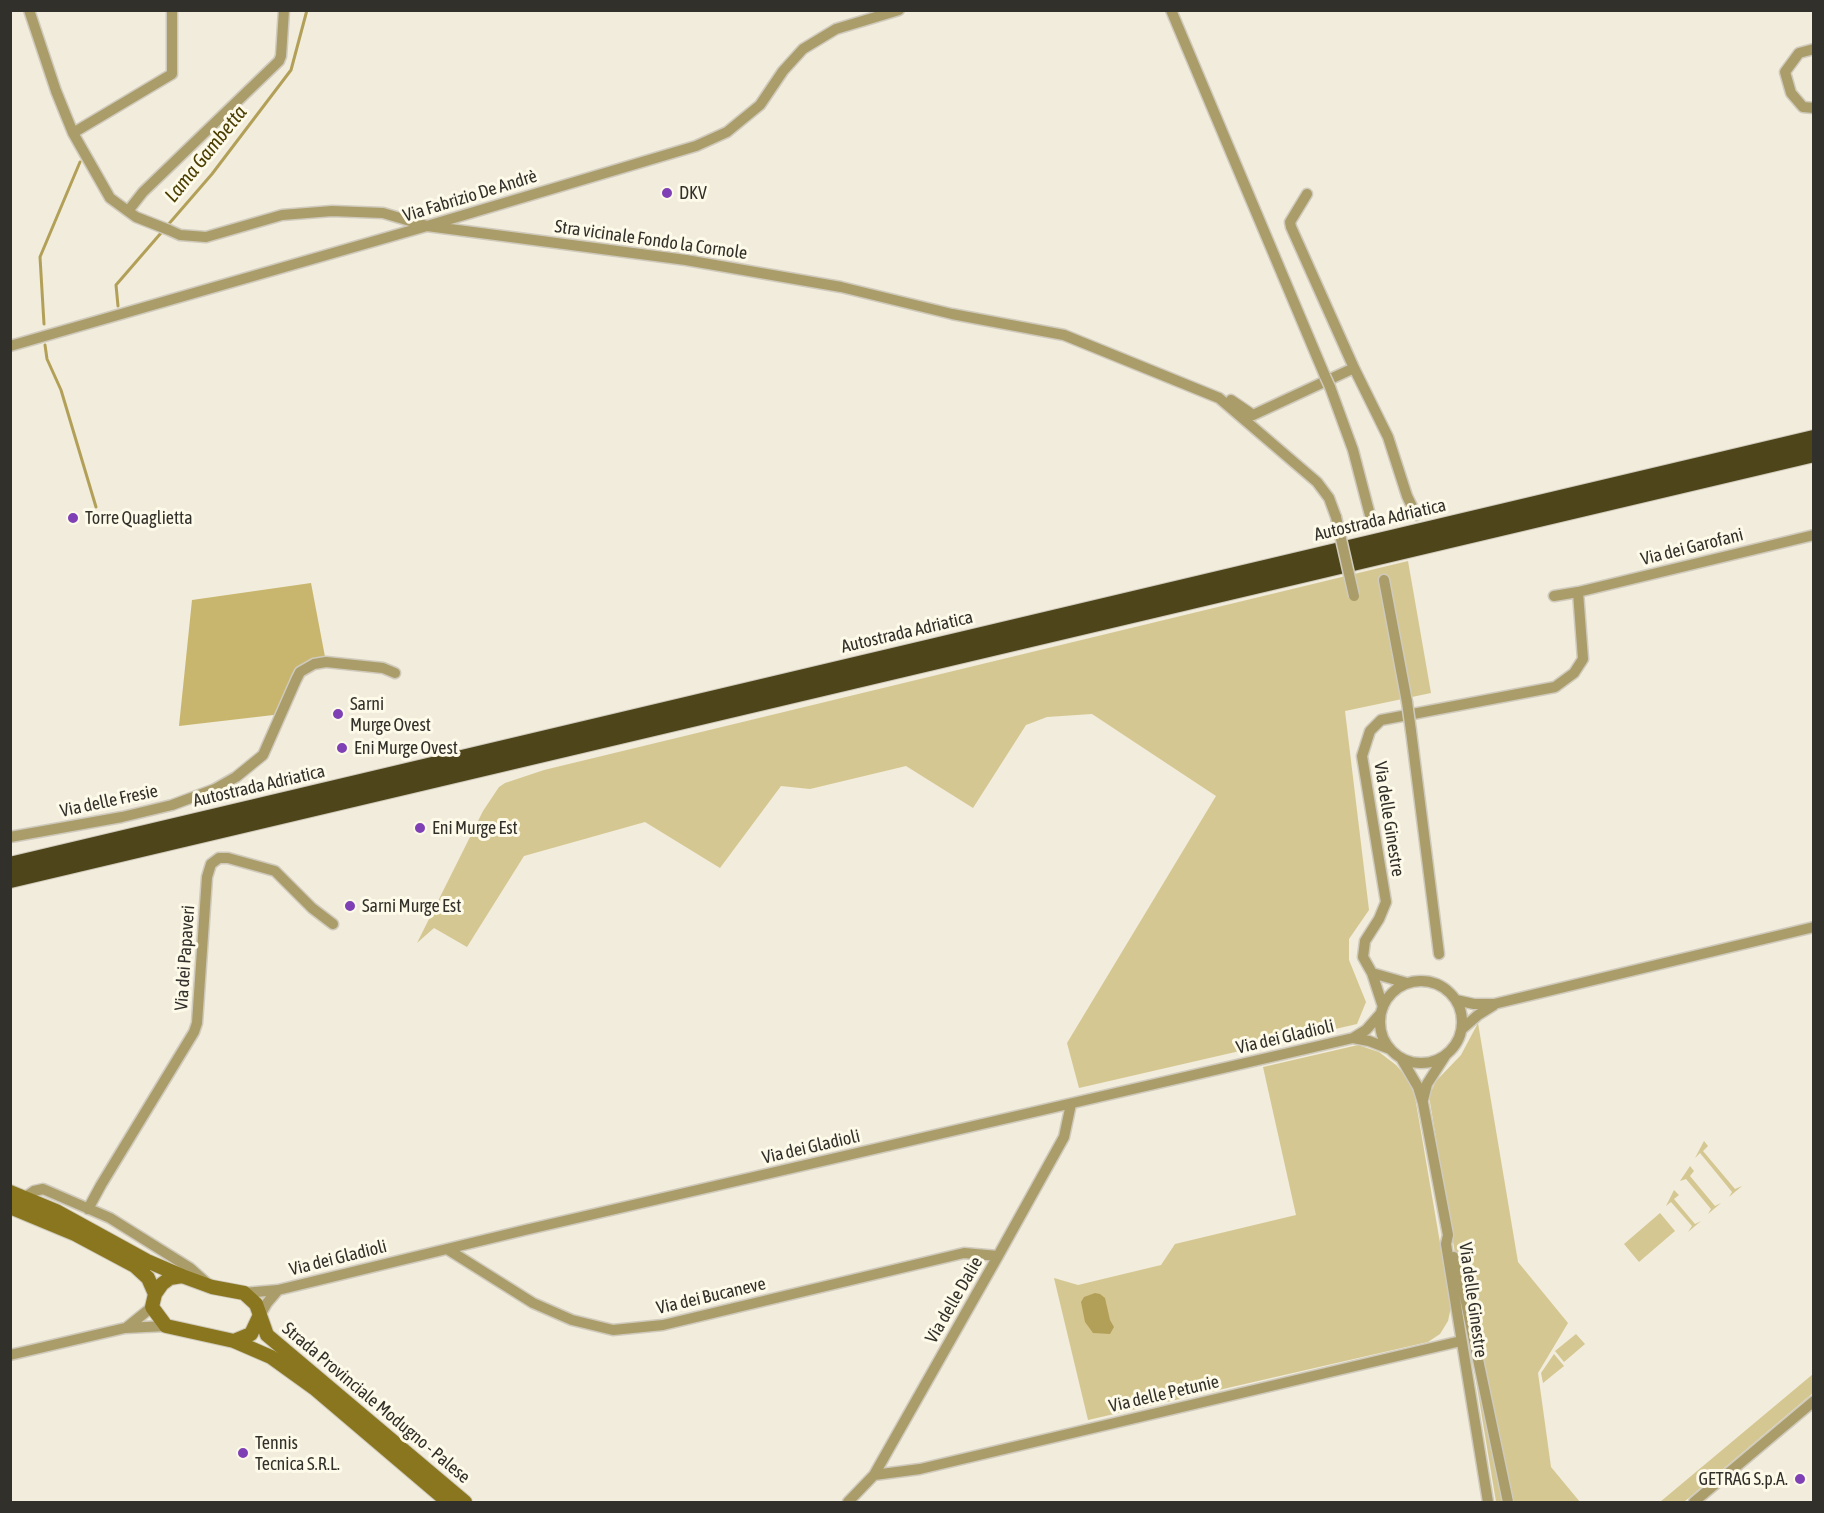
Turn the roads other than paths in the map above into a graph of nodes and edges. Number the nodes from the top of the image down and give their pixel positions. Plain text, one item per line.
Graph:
1 (29, 10) edge
2 (172, 10) edge
3 (284, 10) edge
4 (900, 10) edge
5 (1171, 10) edge
6 (1814, 50) edge
7 (1814, 108) edge
8 (73, 133) junction
9 (1307, 194) dead end
10 (128, 211) junction
11 (427, 226) junction
12 (10, 346) edge
13 (1354, 368) junction
14 (1219, 398) junction
15 (1814, 439) edge
16 (1814, 453) edge
17 (1416, 515) dead end
18 (1371, 519) dead end
19 (1814, 535) edge
20 (1384, 580) dead end
21 (1578, 592) junction
22 (1554, 596) dead end
23 (1354, 597) dead end
24 (395, 673) dead end
25 (10, 837) edge
26 (10, 866) edge
27 (10, 879) edge
28 (333, 924) dead end
29 (1814, 927) edge
30 (1438, 954) dead end
31 (1372, 973) junction
32 (1407, 983) junction
33 (1456, 1000) junction
34 (1494, 1005) junction
35 (1382, 1010) junction
36 (1462, 1029) junction
37 (1353, 1038) junction
38 (1390, 1048) junction
39 (1445, 1056) junction
40 (1401, 1058) junction
41 (1423, 1103) junction
42 (1071, 1104) junction
43 (10, 1192) edge
44 (24, 1198) junction
45 (10, 1207) edge
46 (88, 1209) junction
47 (1448, 1235) junction
48 (447, 1249) junction
49 (998, 1256) junction
50 (182, 1276) junction
51 (212, 1287) junction
52 (278, 1290) junction
53 (244, 1293) junction
54 (154, 1301) junction
55 (259, 1317) junction
56 (166, 1326) junction
57 (125, 1328) junction
58 (234, 1341) junction
59 (1461, 1341) junction
60 (10, 1355) edge
61 (1814, 1401) edge
62 (874, 1474) junction
63 (448, 1503) edge
64 (465, 1503) edge
65 (848, 1503) edge
66 (1488, 1503) edge
67 (1508, 1503) edge
68 (1694, 1503) edge

1 - 8 street, Stra vicinale Fondo la Cornole
2 - 8 street
3 - 10 street
4 - 11 street, Via Fabrizio De Andrè
5 - 18 street, bridge
6 - 7 street
8 - 10 street, Stra vicinale Fondo la Cornole
9 - 13 street
10 - 11 street, Stra vicinale Fondo la Cornole
11 - 12 street, Via Fabrizio De Andrè
11 - 14 street, Stra vicinale Fondo la Cornole
13 - 14 street
13 - 17 street
14 - 23 street, Stra vicinale Fondo la Cornole, bridge
15 - 26 highway, Autostrada Adriatica
16 - 27 highway, Autostrada Adriatica
19 - 21 street, Via dei Garofani
20 - 30 street, bridge
21 - 22 street, Via dei Garofani
21 - 31 street, Via delle Ginestre
24 - 25 street, Via delle Fresie
28 - 46 street, Via dei Papaveri
29 - 34 street
31 - 32 street
31 - 35 street, Via delle Ginestre
32 - 33 street
32 - 35 street, Via dei Gladioli
33 - 34 street
33 - 36 street
34 - 36 street
35 - 37 street, Via dei Gladioli
35 - 38 street, Via dei Gladioli
36 - 39 street
37 - 38 street, Via dei Gladioli
37 - 42 street, Via dei Gladioli
38 - 40 street, Via dei Gladioli
39 - 40 street
39 - 41 street, Via delle Ginestre
40 - 41 street, Via delle Ginestre
41 - 47 street, Via delle Ginestre
42 - 48 street, Via dei Gladioli
42 - 49 street, Via delle Dalie
43 - 44 main road
44 - 46 street
44 - 50 main road
45 - 54 main road
46 - 51 street
47 - 59 street, Via delle Ginestre
47 - 67 street
48 - 49 street, Via dei Bucaneve
48 - 52 street, Via dei Gladioli
49 - 62 street, Via delle Dalie
50 - 51 main road
50 - 54 main road
51 - 53 main road
52 - 53 street, Via dei Gladioli
52 - 55 street
53 - 55 main road, Strada Provinciale Modugno - Palese
54 - 56 main road
54 - 57 street
55 - 58 main road
55 - 64 main road, Strada Provinciale Modugno - Palese
56 - 57 street
56 - 58 main road, Strada Provinciale Modugno - Palese
57 - 60 street
58 - 63 main road, Strada Provinciale Modugno - Palese
59 - 62 street, Via delle Petunie
59 - 66 street, Via delle Ginestre
61 - 68 street
62 - 65 street, Via delle Dalie

